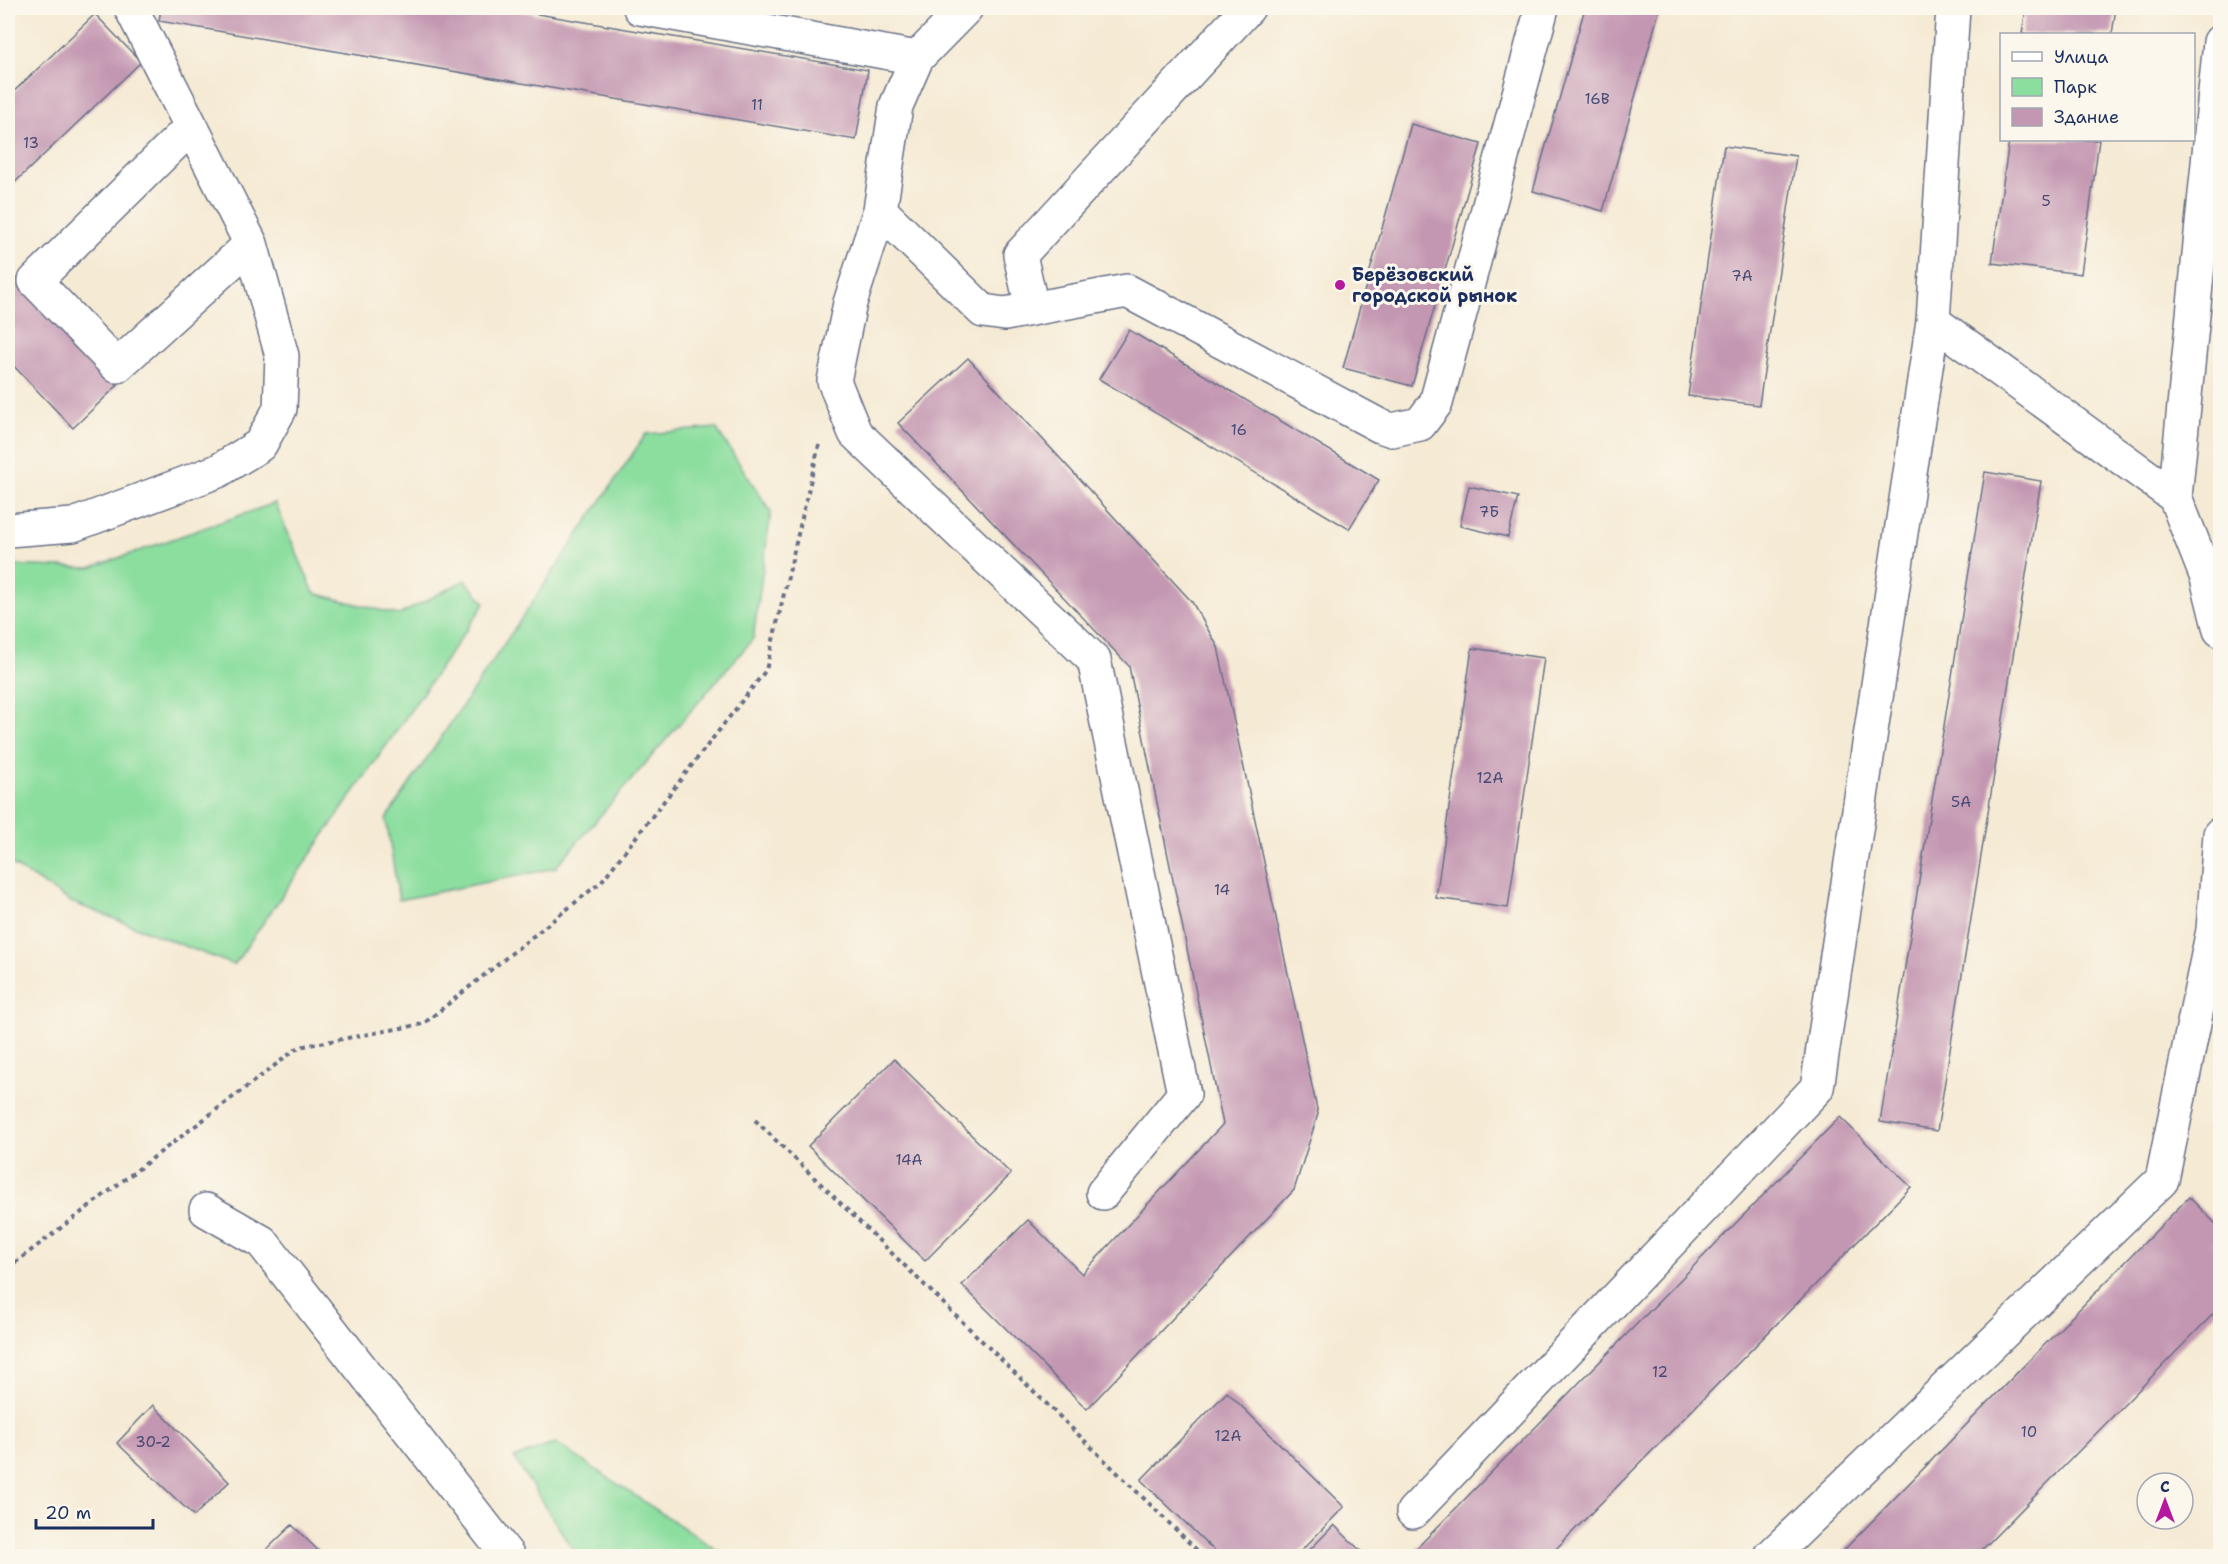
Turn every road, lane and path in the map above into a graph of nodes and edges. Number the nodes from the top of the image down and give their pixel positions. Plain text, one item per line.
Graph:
1 (131, 8) edge
2 (640, 8) edge
3 (966, 8) edge
4 (1248, 8) edge
5 (1542, 8) edge
6 (1953, 8) edge
7 (2220, 42) edge
8 (916, 58) junction
9 (190, 128) junction
10 (880, 210) junction
11 (251, 244) junction
12 (1032, 308) junction
13 (1933, 321) junction
14 (820, 438) dead end
15 (2175, 497) junction
16 (8, 530) edge
17 (2220, 630) edge
18 (2220, 834) edge
19 (755, 1120) dead end
20 (1104, 1193) dead end
21 (206, 1210) dead end
22 (8, 1268) edge
23 (1413, 1512) dead end
24 (508, 1557) edge
25 (1203, 1557) edge
26 (1772, 1557) edge

1 - 9 lane
2 - 8 lane
3 - 8 lane
4 - 12 lane
5 - 12 lane
6 - 13 lane
7 - 15 lane
8 - 10 lane
9 - 11 lane
9 - 11 lane
10 - 12 lane
10 - 20 lane
11 - 16 lane
13 - 15 lane
13 - 23 lane
14 - 22 path
15 - 17 lane
18 - 26 lane
19 - 25 path
21 - 24 lane

